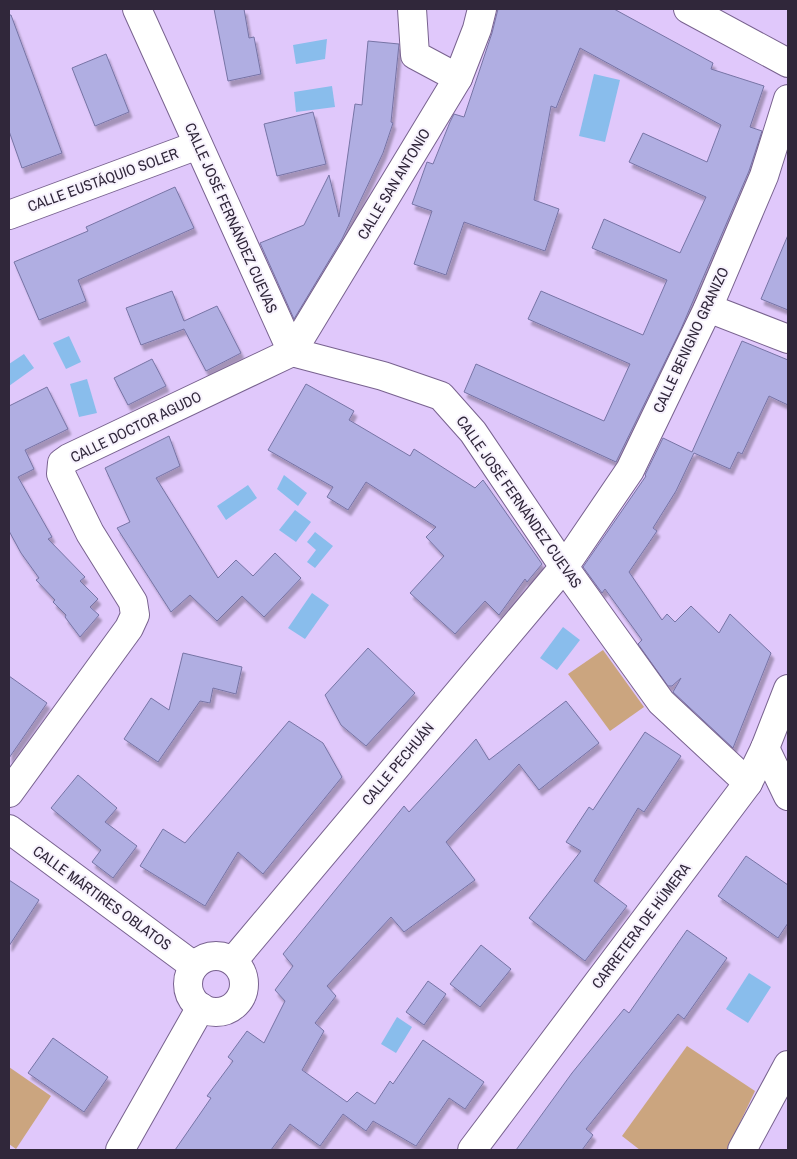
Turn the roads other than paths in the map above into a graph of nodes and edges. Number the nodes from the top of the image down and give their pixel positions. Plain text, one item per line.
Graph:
1 (137, 9) edge
2 (412, 9) edge
3 (482, 9) edge
4 (688, 9) edge
5 (788, 63) edge
6 (458, 78) junction
7 (788, 98) edge
8 (198, 145) junction
9 (9, 215) edge
10 (708, 308) junction
11 (788, 339) edge
12 (292, 352) junction
13 (564, 567) junction
14 (788, 689) edge
15 (765, 748) junction
16 (748, 783) junction
17 (9, 793) edge
18 (788, 796) edge
19 (9, 829) edge
20 (233, 961) junction
21 (194, 966) junction
22 (201, 1007) junction
23 (788, 1065) edge
24 (120, 1150) edge
25 (472, 1150) edge
26 (742, 1150) edge

1 - 8 street, CALLE JOSÉ FERNÁNDEZ CUEVAS
2 - 6 street
3 - 6 street, CALLE SAN ANTONIO
4 - 5 street
6 - 12 street, CALLE SAN ANTONIO
7 - 10 street, CALLE BENIGNO GRANIZO
8 - 9 street, CALLE EUSTÁQUIO SOLER
8 - 12 street, CALLE JOSÉ FERNÁNDEZ CUEVAS
10 - 11 street
10 - 13 street, CALLE BENIGNO GRANIZO
12 - 13 street, CALLE JOSÉ FERNÁNDEZ CUEVAS
12 - 17 street, CALLE DOCTOR AGUDO
13 - 16 street, CALLE JOSÉ FERNÁNDEZ CUEVAS
13 - 20 street, CALLE PECHUÁN
14 - 15 street, CARRETERA DE HÚMERA
15 - 16 street, CARRETERA DE HÚMERA
15 - 18 street
16 - 25 street, CARRETERA DE HÚMERA
19 - 21 street, CALLE MÁRTIRES OBLATOS
20 - 21 street
20 - 22 street
21 - 22 street
22 - 24 street
23 - 26 street

